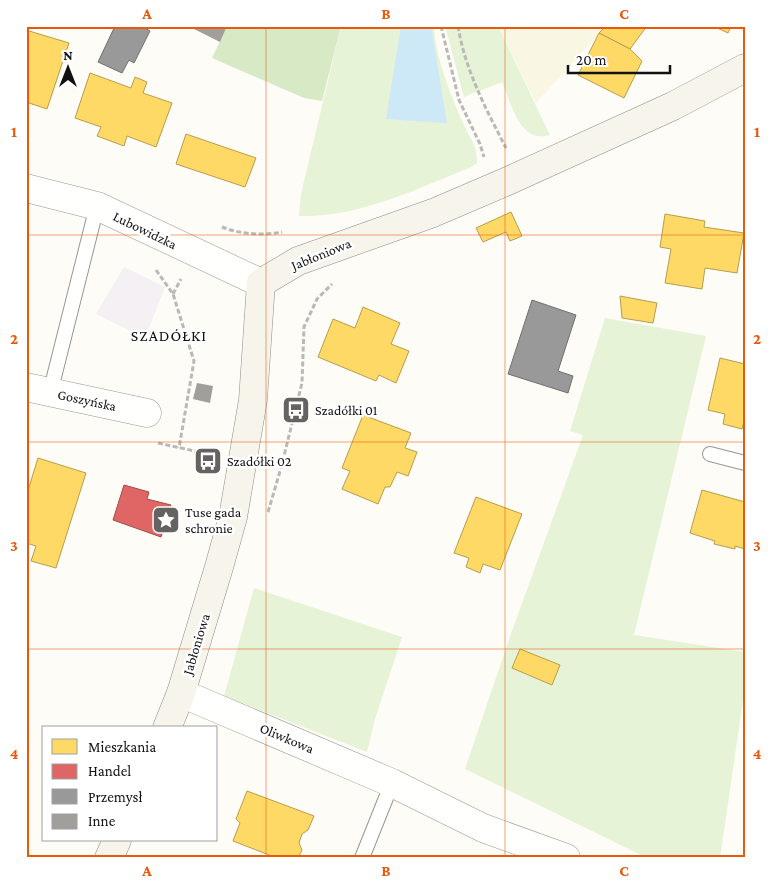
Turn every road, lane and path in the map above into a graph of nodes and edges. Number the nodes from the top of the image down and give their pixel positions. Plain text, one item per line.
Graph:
1 (441, 26) edge
2 (458, 26) edge
3 (745, 68) edge
4 (508, 154) dead end
5 (484, 160) dead end
6 (26, 188) edge
7 (96, 206) junction
8 (261, 283) junction
9 (332, 283) dead end
10 (173, 294) dead end
11 (38, 390) edge
12 (147, 413) joint
13 (179, 448) junction
14 (710, 454) dead end
15 (221, 457) dead end
16 (745, 463) edge
17 (266, 518) dead end
18 (181, 693) junction
19 (169, 726) edge
20 (392, 783) junction
21 (116, 842) edge
22 (109, 858) edge
23 (362, 858) edge
24 (566, 858) edge

1 - 5 path
2 - 4 path
3 - 8 main road, Jabłoniowa
6 - 7 street, Lubowidzka
7 - 8 street, Lubowidzka
7 - 11 lane
8 - 18 main road, Jabłoniowa
9 - 17 path
10 - 13 path
11 - 12 street, Goszyńska
12 - 13 path
13 - 15 path
14 - 16 lane
18 - 19 main road, Jabłoniowa
18 - 20 street, Oliwkowa
20 - 23 lane
20 - 24 street, Oliwkowa
21 - 22 main road

